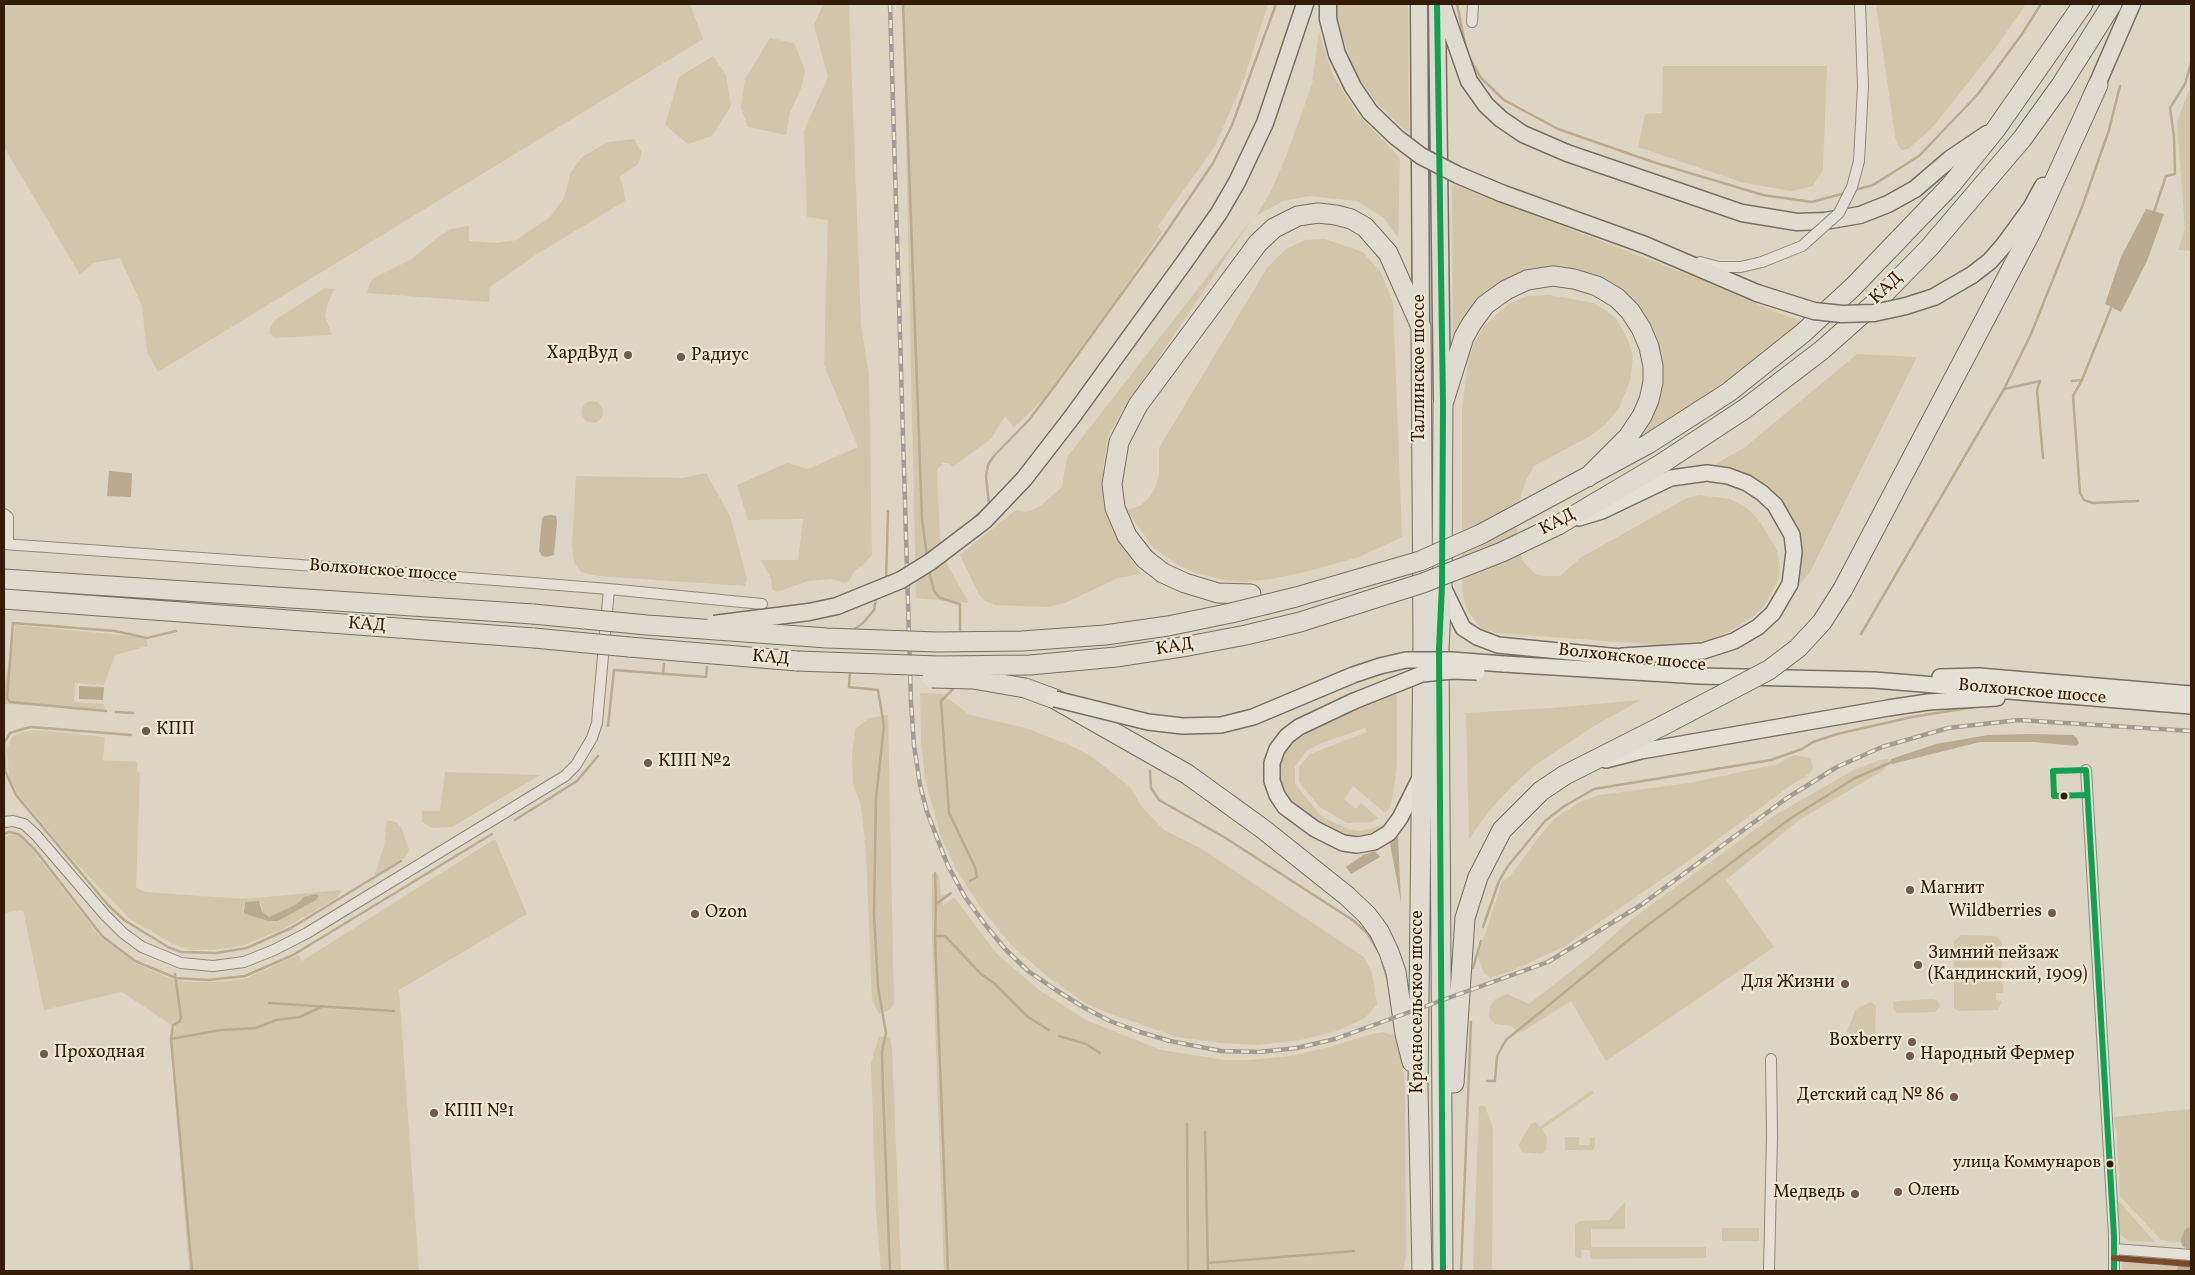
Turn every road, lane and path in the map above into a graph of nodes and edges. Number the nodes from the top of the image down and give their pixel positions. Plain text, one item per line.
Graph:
1 (1305, 4) edge
2 (1328, 4) edge
3 (1419, 4) edge
4 (1437, 4) edge
5 (1442, 4) edge
6 (1473, 4) edge
7 (1860, 4) edge
8 (2083, 4) edge
9 (2112, 4) edge
10 (2132, 4) edge
11 (1472, 22) dead end
12 (2098, 85) junction
13 (1996, 129) junction
14 (1644, 245) junction
15 (1421, 327) junction
16 (1442, 404) junction
17 (1588, 476) junction
18 (4, 514) edge
19 (1558, 524) junction
20 (1481, 534) junction
21 (6, 544) edge
22 (4, 579) edge
23 (1442, 584) junction
24 (609, 590) junction
25 (4, 599) edge
26 (762, 604) dead end
27 (647, 625) junction
28 (1622, 656) junction
29 (797, 661) junction
30 (1505, 669) junction
31 (1854, 679) junction
32 (2076, 689) junction
33 (2191, 694) edge
34 (1055, 699) junction
35 (2191, 706) edge
36 (1421, 732) joint
37 (2086, 770) dead end
38 (1565, 775) junction
39 (1420, 778) junction
40 (4, 822) edge
41 (1770, 1059) dead end
42 (1418, 1087) junction
43 (2115, 1249) junction
44 (2191, 1255) edge
45 (1443, 1264) edge
46 (1422, 1271) edge
47 (1769, 1271) edge
48 (2114, 1271) edge

1 - 27 main road, bridge
2 - 14 main road, bridge
3 - 15 main road, Таллинское шоссе
4 - 16 main road, Таллинское шоссе
5 - 13 main road
6 - 11 street
7 - 14 street, bridge
8 - 13 highway, КАД
9 - 19 highway, КАД
10 - 12 main road
12 - 14 main road, bridge
12 - 38 highway, bridge
13 - 17 highway, КАД
15 - 20 highway, bridge
15 - 36 highway, Таллинское шоссе
16 - 17 highway
16 - 23 highway, Таллинское шоссе
17 - 20 highway, КАД
18 - 21 street
19 - 28 main road
19 - 29 highway, КАД, bridge
20 - 27 highway, КАД, bridge
21 - 24 street, Волхонское шоссе
22 - 27 highway, КАД, bridge
23 - 28 main road, Волхонское шоссе
23 - 45 highway, Красносельское шоссе
24 - 26 street, Волхонское шоссе
24 - 40 street
25 - 29 highway, КАД, bridge
28 - 31 main road, Волхонское шоссе
29 - 34 highway, bridge
30 - 31 main road, Волхонское шоссе
30 - 34 main road, bridge
30 - 39 main road, bridge
31 - 32 main road, Волхонское шоссе
32 - 33 main road, Волхонское шоссе
32 - 35 main road, Волхонское шоссе
32 - 38 main road
34 - 42 highway, bridge
36 - 39 highway, Красносельское шоссе
37 - 43 street
38 - 45 highway
39 - 42 highway, Красносельское шоссе
41 - 47 street
42 - 46 highway, Красносельское шоссе
43 - 44 street
43 - 48 street

